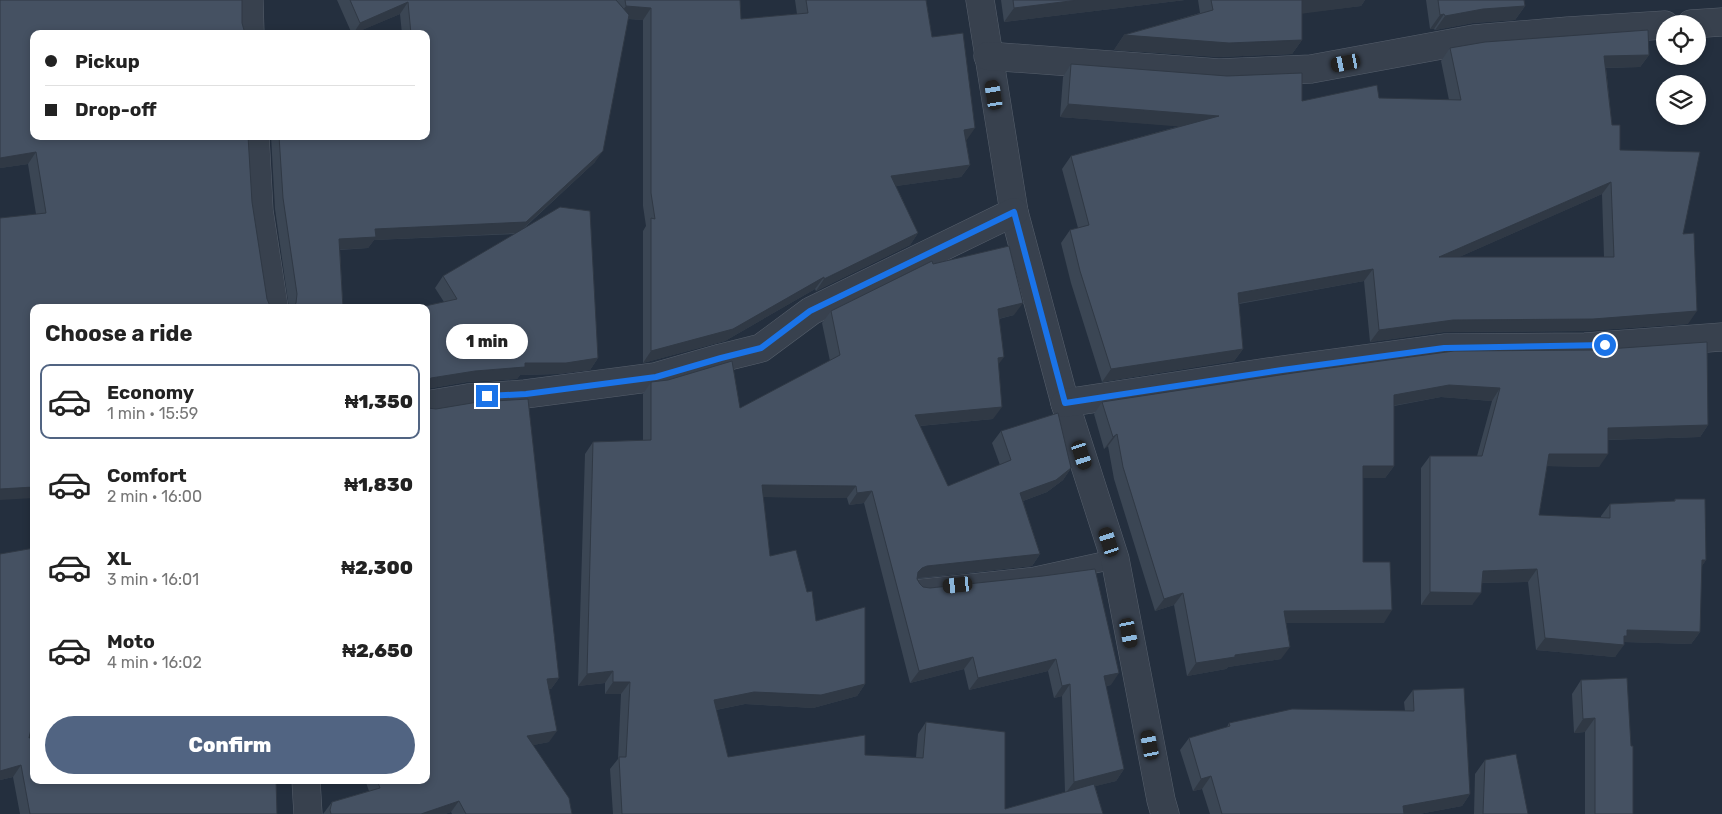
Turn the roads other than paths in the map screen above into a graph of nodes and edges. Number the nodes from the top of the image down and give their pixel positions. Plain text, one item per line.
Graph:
1 (249, 0) edge
2 (980, 0) edge
3 (1722, 22) edge
4 (1706, 23) edge
5 (1656, 26) edge
6 (250, 30) edge
7 (988, 56) junction
8 (255, 140) edge
9 (1014, 212) junction
10 (273, 304) edge
11 (1722, 337) edge
12 (1065, 403) junction
13 (430, 404) edge
14 (1115, 559) junction
15 (920, 589) edge
16 (306, 784) edge
17 (308, 814) edge
18 (1165, 814) edge

1 - 6 street
2 - 7 street
3 - 4 street
5 - 7 street
7 - 9 street
8 - 10 street
9 - 12 street
9 - 13 street
11 - 12 street
12 - 14 street
14 - 15 lane
14 - 18 street
16 - 17 street

